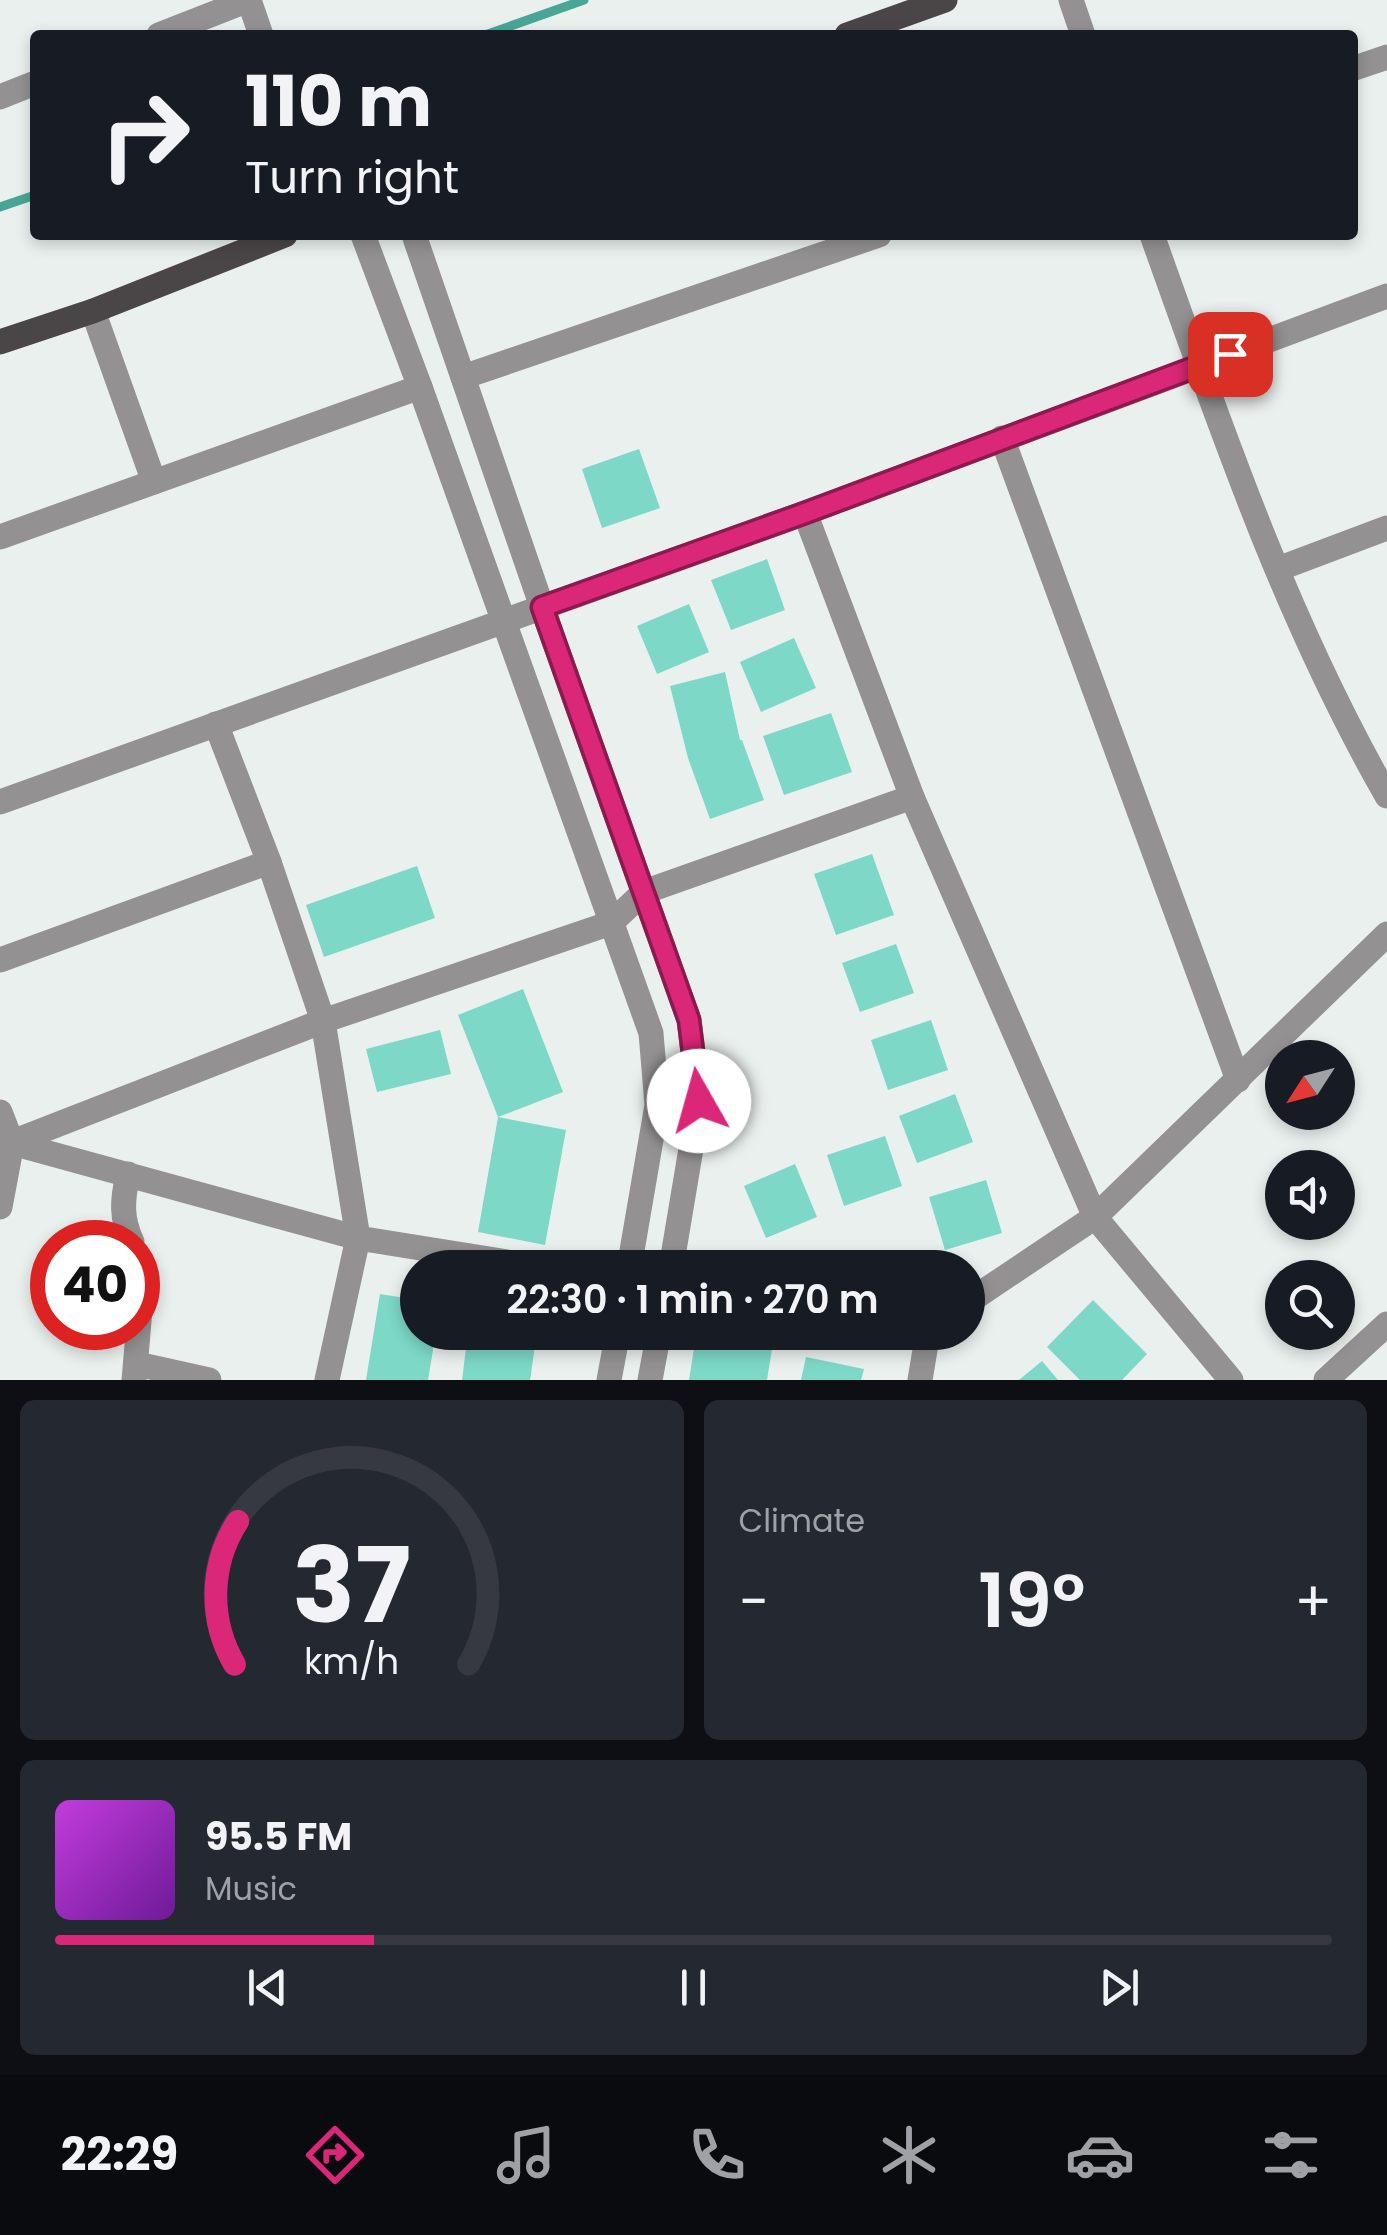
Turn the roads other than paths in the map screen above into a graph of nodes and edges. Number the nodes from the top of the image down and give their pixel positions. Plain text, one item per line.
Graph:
1 (249, 0) edge
2 (945, 0) edge
3 (1071, 0) edge
4 (171, 30) edge
5 (260, 30) edge
6 (862, 30) edge
7 (1081, 30) edge
8 (1387, 57) edge
9 (1358, 67) edge
10 (30, 85) edge
11 (0, 97) edge
12 (272, 240) edge
13 (365, 240) edge
14 (416, 240) edge
15 (864, 240) edge
16 (1154, 240) edge
17 (1387, 296) edge
18 (93, 311) junction
19 (0, 342) edge
20 (1198, 366) junction
21 (463, 377) junction
22 (420, 387) junction
23 (1002, 438) junction
24 (154, 482) junction
25 (805, 513) junction
26 (1387, 528) edge
27 (0, 537) edge
28 (1278, 569) junction
29 (542, 607) junction
30 (503, 621) junction
31 (216, 724) junction
32 (1387, 796) edge
33 (912, 797) junction
34 (0, 802) edge
35 (269, 862) junction
36 (644, 892) junction
37 (611, 922) junction
38 (1387, 934) edge
39 (0, 960) edge
40 (323, 1021) junction
41 (1238, 1080) junction
42 (0, 1112) edge
43 (6, 1145) edge
44 (128, 1174) junction
45 (0, 1207) edge
46 (1094, 1216) junction
47 (124, 1220) edge
48 (358, 1238) junction
49 (433, 1250) edge
50 (633, 1250) edge
51 (674, 1250) edge
52 (985, 1290) edge
53 (1387, 1324) edge
54 (615, 1350) edge
55 (656, 1350) edge
56 (925, 1350) edge
57 (135, 1372) edge
58 (209, 1380) edge
59 (327, 1380) edge
60 (610, 1380) edge
61 (650, 1380) edge
62 (920, 1380) edge
63 (1230, 1380) edge
64 (1326, 1380) edge

1 - 4 street
1 - 5 street
2 - 6 main road
3 - 7 street
8 - 9 street
10 - 11 street
12 - 18 main road
13 - 22 street
14 - 21 street
15 - 21 street
16 - 20 street
17 - 20 street
18 - 19 main road
18 - 24 street
20 - 23 street
20 - 28 street
21 - 29 street
22 - 24 street
22 - 30 street
23 - 25 street
23 - 41 street
24 - 27 street
25 - 29 street
25 - 33 street
26 - 28 street
28 - 32 street
29 - 30 street
29 - 36 street
30 - 31 street
30 - 37 street
31 - 34 street
31 - 35 street
33 - 36 street
33 - 46 street
35 - 39 street
35 - 40 street
36 - 37 street
36 - 51 street
37 - 40 street
37 - 50 street
38 - 41 street
40 - 43 street
40 - 48 street
41 - 46 street
42 - 43 street
43 - 44 street
43 - 45 street
44 - 47 street
44 - 48 street
46 - 52 street
46 - 63 street
48 - 49 street
48 - 59 street
53 - 64 street
54 - 60 street
55 - 61 street
56 - 62 street
57 - 58 street

